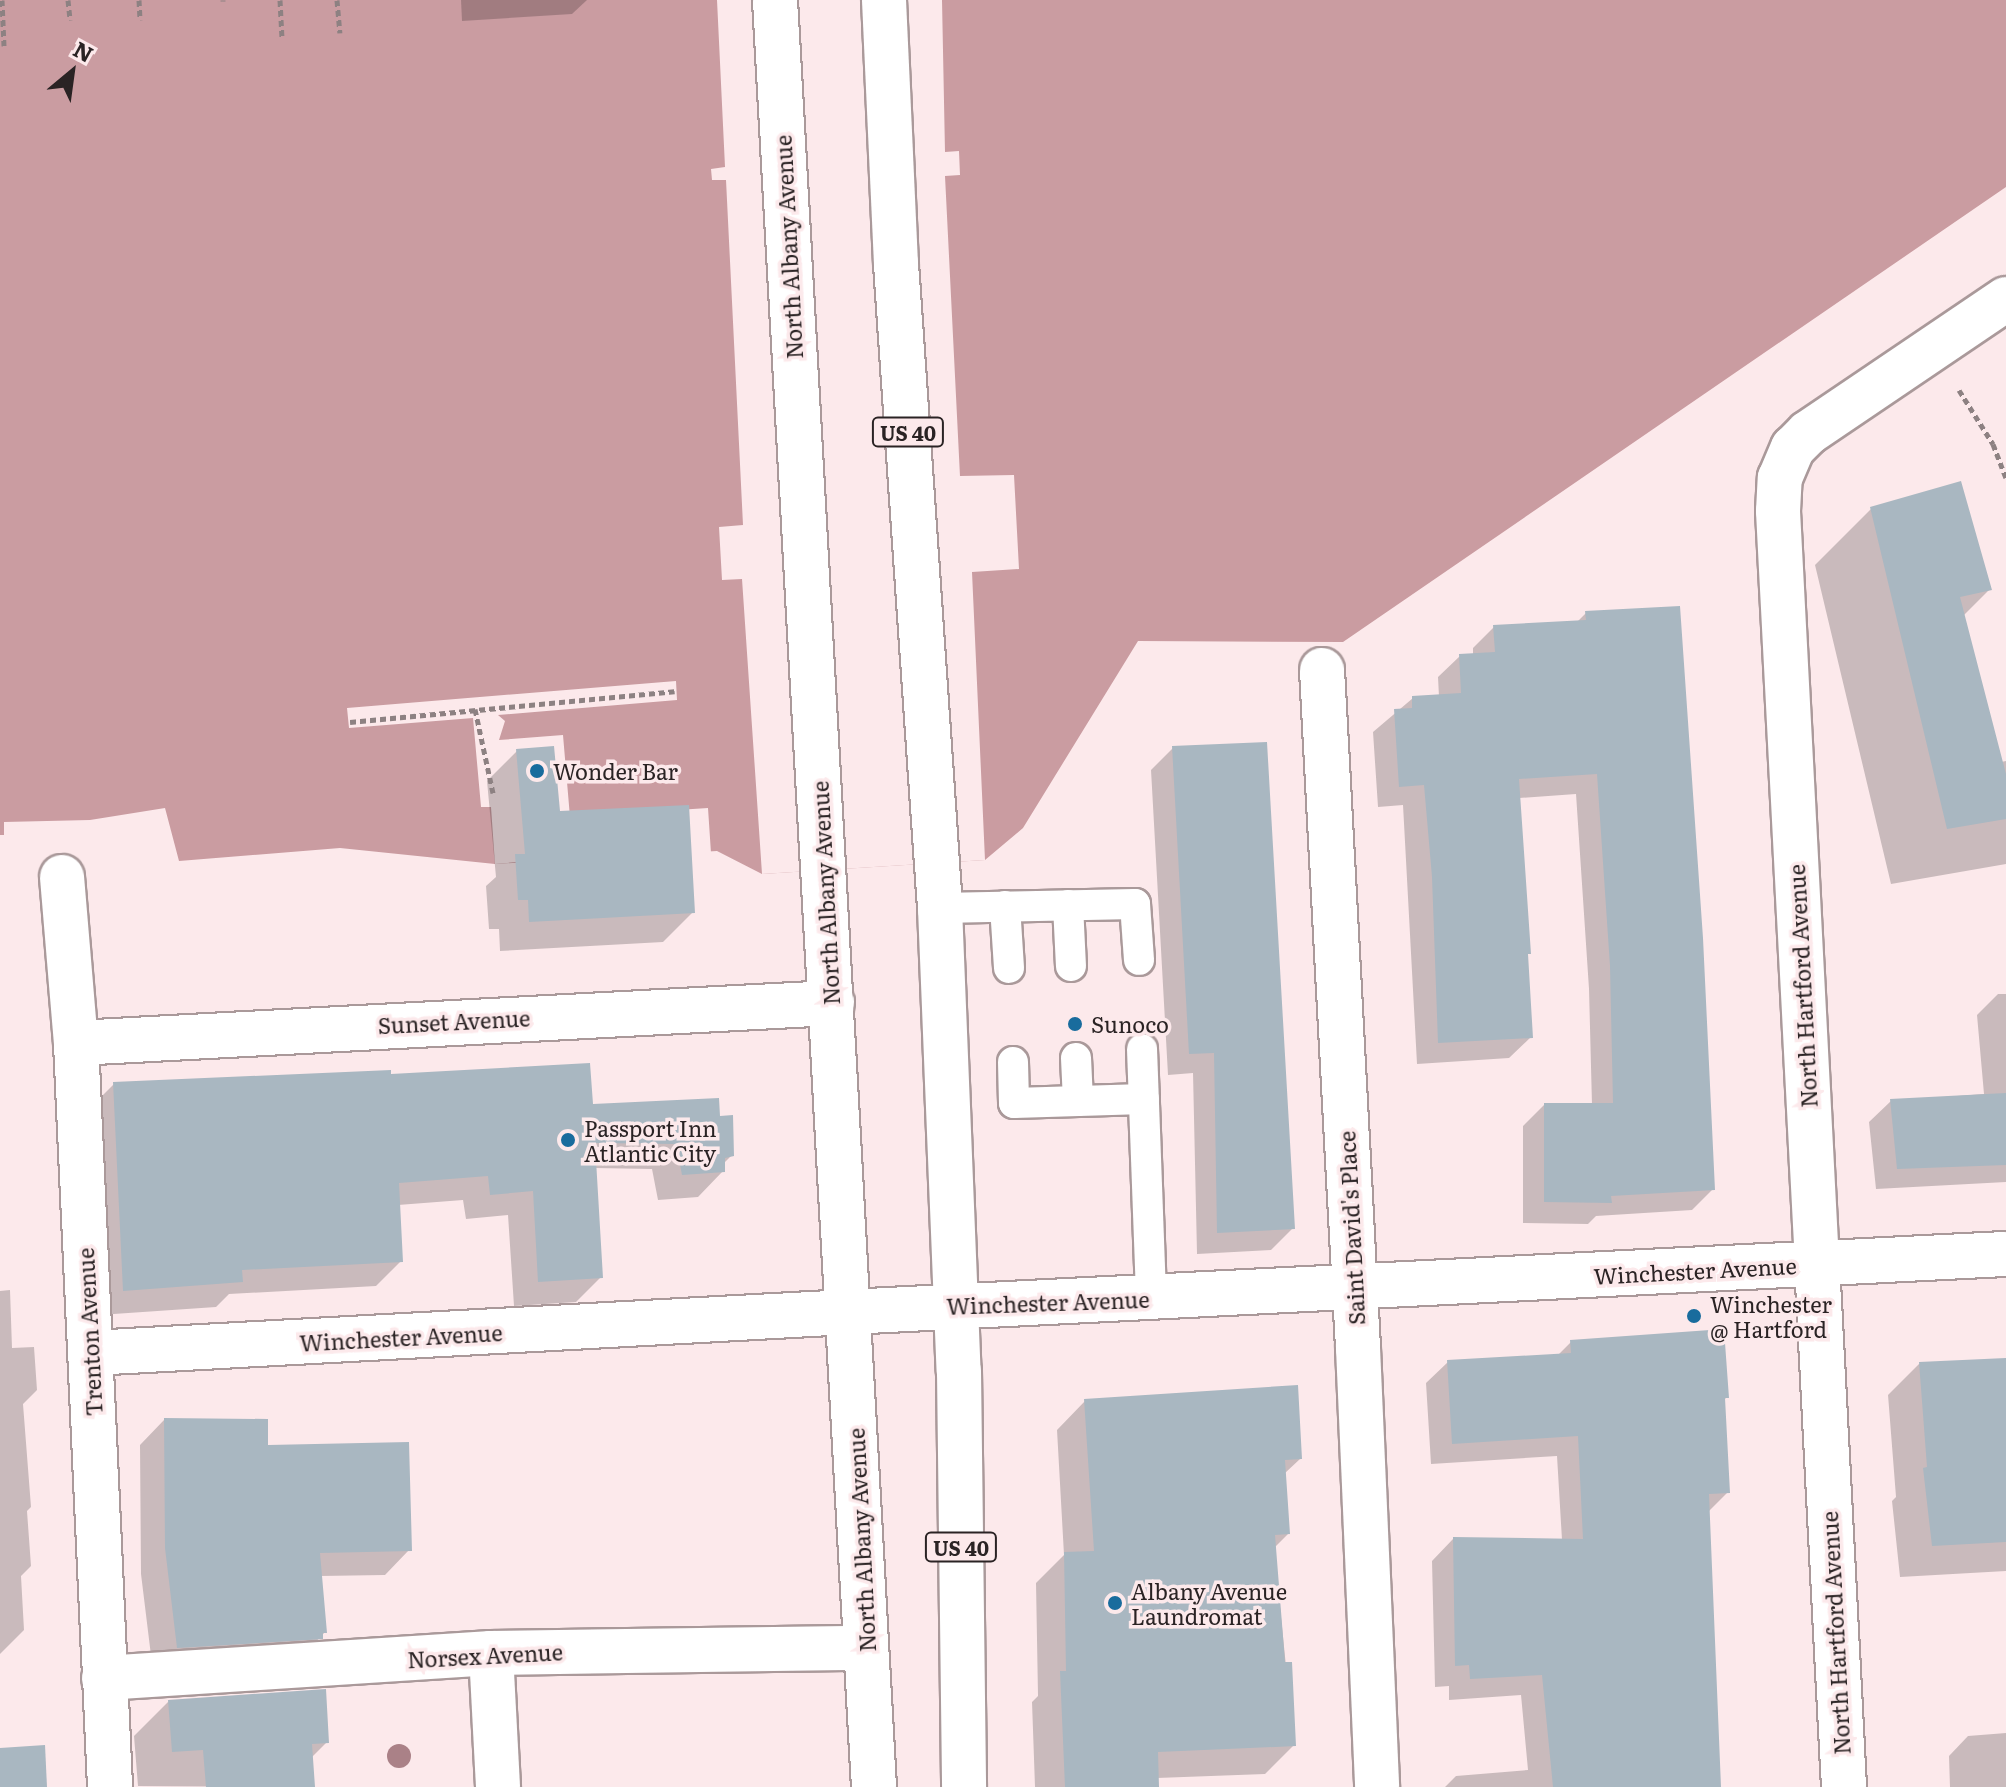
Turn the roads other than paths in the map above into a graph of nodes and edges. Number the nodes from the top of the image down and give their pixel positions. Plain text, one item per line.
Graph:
1 (775, 0) edge
2 (884, 0) edge
3 (2006, 299) edge
4 (1322, 670) dead end
5 (62, 877) dead end
6 (1068, 905) junction
7 (1005, 906) junction
8 (940, 908) junction
9 (1139, 960) dead end
10 (1071, 966) dead end
11 (1009, 968) dead end
12 (832, 1003) junction
13 (76, 1043) junction
14 (1142, 1049) dead end
15 (1076, 1058) dead end
16 (1013, 1062) dead end
17 (1144, 1099) junction
18 (1078, 1101) junction
19 (2006, 1254) edge
20 (1817, 1263) junction
21 (1354, 1288) junction
22 (1151, 1298) junction
23 (956, 1306) junction
24 (848, 1312) junction
25 (91, 1353) junction
26 (866, 1648) junction
27 (491, 1653) junction
28 (104, 1678) junction
29 (110, 1787) edge
30 (498, 1787) edge
31 (874, 1787) edge
32 (964, 1787) edge
33 (1377, 1787) edge
34 (1844, 1787) edge

1 - 12 main road, North Albany Avenue
2 - 8 main road, US 40
3 - 20 main road, North Hartford Avenue
4 - 21 main road, Saint David's Place
5 - 13 main road, Trenton Avenue
6 - 7 lane
6 - 9 lane
6 - 10 lane
7 - 8 lane
7 - 11 lane
8 - 23 main road, US 40
12 - 13 main road, Sunset Avenue
12 - 24 main road, North Albany Avenue
13 - 25 main road, Trenton Avenue
14 - 17 lane
15 - 18 lane
16 - 18 lane
17 - 18 lane
17 - 22 lane
19 - 20 main road, Winchester Avenue
20 - 21 main road, Winchester Avenue
20 - 34 main road, North Hartford Avenue
21 - 22 main road, Winchester Avenue
21 - 33 main road, Saint David's Place
22 - 23 main road, Winchester Avenue
23 - 24 main road, Winchester Avenue
23 - 32 main road, US 40
24 - 25 main road, Winchester Avenue
24 - 26 main road, North Albany Avenue
25 - 28 main road, Trenton Avenue
26 - 27 main road, Norsex Avenue
26 - 31 main road, North Albany Avenue
27 - 28 main road, Norsex Avenue
27 - 30 main road
28 - 29 main road, Trenton Avenue

